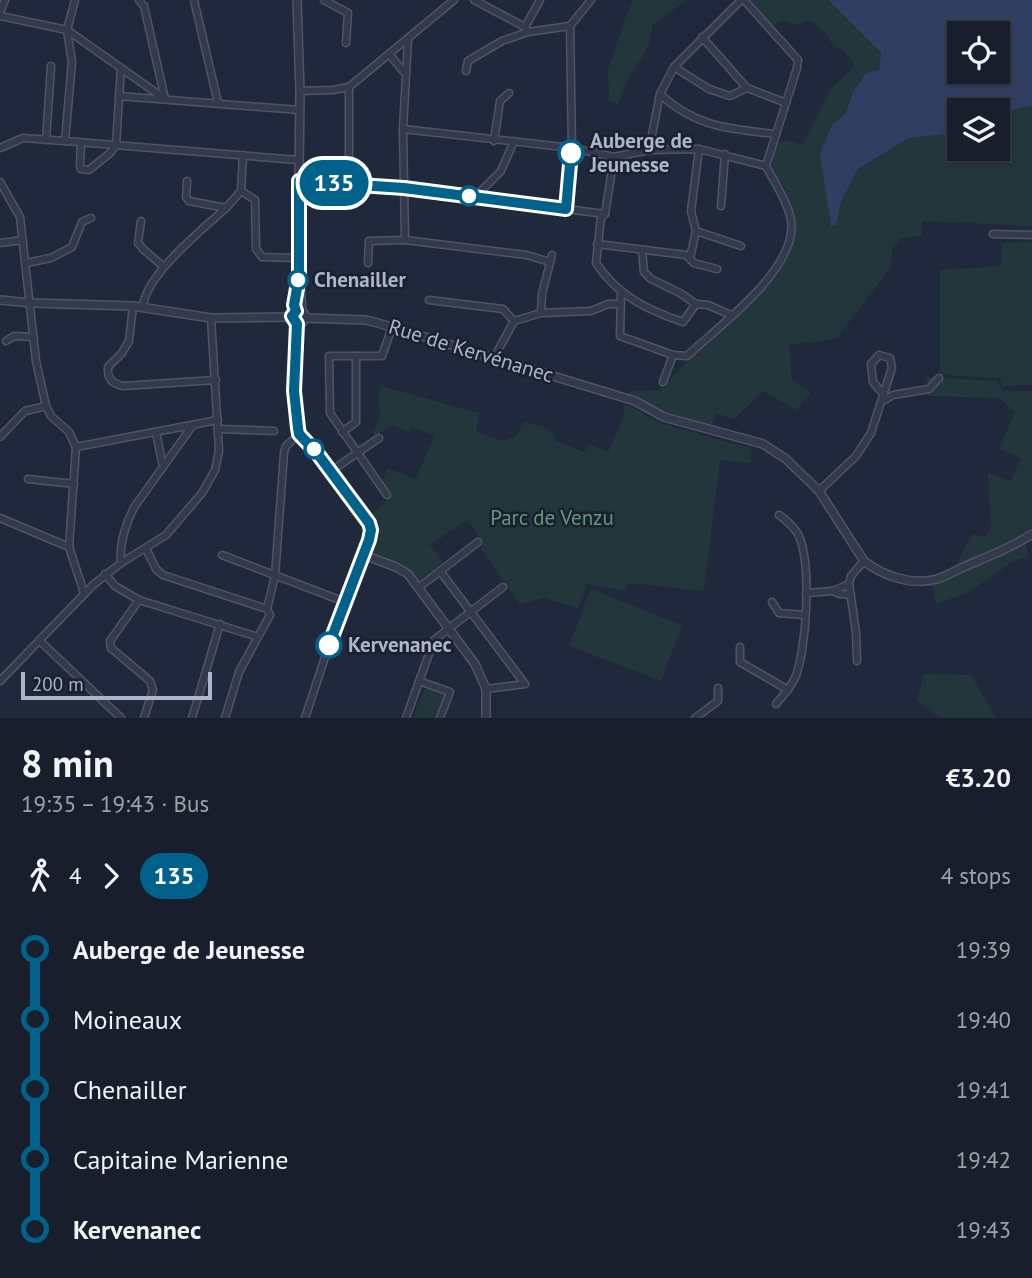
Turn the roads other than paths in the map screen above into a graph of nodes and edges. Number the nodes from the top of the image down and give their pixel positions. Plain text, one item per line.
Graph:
1 (5, 0) edge
2 (75, 0) edge
3 (139, 0) edge
4 (194, 0) edge
5 (298, 0) edge
6 (324, 0) edge
7 (454, 0) edge
8 (474, 0) edge
9 (540, 0) edge
10 (591, 0) edge
11 (742, 0) edge
12 (0, 14) edge
13 (570, 26) junction
14 (526, 29) junction
15 (67, 30) junction
16 (702, 37) junction
17 (408, 39) junction
18 (346, 43) dead end
19 (388, 54) junction
20 (51, 66) dead end
21 (674, 67) junction
22 (121, 68) junction
23 (466, 71) dead end
24 (404, 72) junction
25 (349, 87) junction
26 (747, 89) junction
27 (300, 91) junction
28 (509, 93) dead end
29 (660, 94) junction
30 (119, 96) junction
31 (165, 99) junction
32 (218, 103) junction
33 (786, 103) junction
34 (299, 110) junction
35 (403, 129) junction
36 (776, 134) junction
37 (46, 140) junction
38 (65, 141) junction
39 (494, 141) junction
40 (514, 141) junction
41 (81, 143) junction
42 (116, 145) junction
43 (0, 148) edge
44 (572, 148) junction
45 (699, 149) junction
46 (649, 150) junction
47 (725, 154) junction
48 (243, 155) junction
49 (614, 157) junction
50 (298, 160) junction
51 (766, 166) junction
52 (0, 181) edge
53 (187, 181) dead end
54 (299, 181) junction
55 (349, 184) junction
56 (404, 188) junction
57 (241, 191) junction
58 (475, 197) junction
59 (721, 206) dead end
60 (226, 208) junction
61 (566, 209) junction
62 (605, 214) junction
63 (91, 218) dead end
64 (141, 221) dead end
65 (696, 231) junction
66 (993, 234) dead end
67 (1032, 235) edge
68 (23, 240) junction
69 (405, 240) junction
70 (0, 243) edge
71 (597, 244) junction
72 (741, 246) dead end
73 (642, 250) junction
74 (298, 258) junction
75 (690, 258) junction
76 (26, 263) junction
77 (368, 263) dead end
78 (164, 267) junction
79 (717, 269) dead end
80 (621, 292) junction
81 (0, 300) edge
82 (429, 300) dead end
83 (31, 303) junction
84 (620, 304) junction
85 (696, 304) junction
86 (133, 306) junction
87 (143, 307) junction
88 (541, 313) junction
89 (731, 315) junction
90 (298, 317) junction
91 (211, 318) junction
92 (514, 321) junction
93 (392, 327) junction
94 (33, 337) junction
95 (6, 341) dead end
96 (673, 355) junction
97 (356, 356) junction
98 (494, 358) junction
99 (939, 378) dead end
100 (216, 380) junction
101 (663, 382) dead end
102 (883, 398) junction
103 (46, 406) junction
104 (218, 420) junction
105 (193, 425) junction
106 (219, 429) junction
107 (274, 431) dead end
108 (156, 432) junction
109 (342, 432) junction
110 (299, 434) junction
111 (0, 437) edge
112 (379, 438) dead end
113 (76, 447) junction
114 (356, 452) junction
115 (163, 467) junction
116 (331, 471) junction
117 (28, 479) dead end
118 (74, 484) junction
119 (819, 491) junction
120 (387, 495) dead end
121 (779, 515) dead end
122 (0, 517) edge
123 (1030, 537) edge
124 (478, 542) dead end
125 (69, 547) junction
126 (146, 549) junction
127 (222, 555) dead end
128 (364, 555) junction
129 (864, 561) junction
130 (121, 563) junction
131 (440, 571) junction
132 (105, 574) junction
133 (275, 576) junction
134 (849, 584) junction
135 (503, 587) dead end
136 (418, 588) junction
137 (833, 591) junction
138 (84, 593) junction
139 (806, 593) junction
140 (850, 595) junction
141 (139, 600) junction
142 (345, 602) junction
143 (772, 602) dead end
144 (267, 609) junction
145 (471, 611) junction
146 (804, 615) junction
147 (220, 624) junction
148 (450, 629) junction
149 (258, 637) junction
150 (40, 641) junction
151 (740, 647) dead end
152 (857, 661) dead end
153 (0, 681) edge
154 (419, 681) junction
155 (718, 688) dead end
156 (486, 689) junction
157 (788, 690) junction
158 (776, 704) dead end
159 (121, 718) edge
160 (144, 718) edge
161 (192, 718) edge
162 (225, 718) edge
163 (305, 718) edge
164 (406, 718) edge
165 (440, 718) edge
166 (486, 718) edge
167 (695, 718) edge

1 - 12 street
2 - 15 street
3 - 31 street
4 - 32 street
5 - 27 street
6 - 18 street
7 - 17 street
8 - 14 street
9 - 14 street
10 - 13 street
11 - 16 street
11 - 33 street
12 - 15 street
13 - 14 street
13 - 44 street
14 - 23 street
15 - 22 street
15 - 38 street
16 - 21 street
16 - 26 street
17 - 19 street
17 - 24 street
19 - 24 street
19 - 25 street
20 - 37 street
21 - 26 street
21 - 29 street
22 - 30 street
22 - 31 street
24 - 35 street
25 - 27 street
25 - 55 street
26 - 33 street
27 - 34 street
28 - 39 street
29 - 36 street
29 - 46 street
30 - 31 street
30 - 42 street
31 - 32 street
32 - 34 street
33 - 36 street
34 - 50 street
35 - 39 street
35 - 56 street
36 - 51 street
37 - 38 street
37 - 43 street
38 - 41 street
39 - 40 street
40 - 44 street
40 - 58 street
41 - 42 street
41 - 42 street
42 - 48 street
44 - 49 street
44 - 61 street
45 - 46 street
45 - 47 street
45 - 65 street
46 - 49 street
47 - 51 street
47 - 59 street
48 - 50 street
48 - 57 street
49 - 62 street
50 - 54 street
51 - 89 street
52 - 68 street
53 - 60 street
54 - 55 street
54 - 74 street
55 - 56 street
56 - 58 street
56 - 69 street
57 - 60 street
57 - 74 street
58 - 61 street
60 - 78 street
61 - 62 street
62 - 71 street
63 - 76 street
64 - 78 street
65 - 72 street
65 - 75 street
66 - 67 street
68 - 70 street
68 - 76 street
69 - 77 street
69 - 88 street
71 - 73 street
71 - 80 street
73 - 75 street
73 - 85 street
74 - 90 street
75 - 79 street
76 - 83 street
78 - 87 street
80 - 84 street
80 - 85 street
81 - 83 street, Rue de Kervénanec
82 - 92 street
83 - 86 street, Rue de Kervénanec
83 - 94 street
84 - 88 street
84 - 96 street
85 - 89 street
86 - 87 street, Rue de Kervénanec
86 - 100 street
87 - 91 street, Rue de Kervénanec
88 - 92 street
89 - 96 street
90 - 91 street, Rue de Kervénanec
90 - 93 street, Rue de Kervénanec
90 - 110 street
91 - 100 street
92 - 98 street
93 - 97 street
93 - 98 street, Rue de Kervénanec
94 - 95 street
94 - 103 street
96 - 101 street
97 - 109 street
97 - 109 street
98 - 119 street, Rue de Kervénanec
99 - 102 street
100 - 104 street
102 - 102 street
102 - 119 street
103 - 111 street
103 - 113 street
104 - 105 street
104 - 106 street
105 - 108 street
105 - 115 street
106 - 107 street
106 - 126 street
108 - 113 street
108 - 115 street
109 - 114 street
110 - 116 street
110 - 133 street
112 - 114 street
113 - 118 street
114 - 116 street
114 - 120 street
115 - 130 street
116 - 128 street
117 - 118 street
118 - 125 street
119 - 129 street, Rue de Kervénanec
121 - 139 street
122 - 125 street
123 - 129 street
124 - 131 street
125 - 138 street
126 - 130 street
126 - 144 street
127 - 133 street
128 - 136 street
128 - 142 street
129 - 134 street
130 - 132 street
131 - 136 street
131 - 145 street
132 - 138 street
132 - 141 street
133 - 142 street
133 - 144 street
134 - 137 street
134 - 140 street
135 - 145 street
136 - 148 street
137 - 139 street
137 - 140 street
138 - 150 street
139 - 146 street
140 - 152 street
141 - 147 street
141 - 160 street
142 - 163 street
143 - 146 street
144 - 149 street
145 - 148 street
145 - 156 street
146 - 157 street
147 - 149 street
147 - 161 street
148 - 154 street
148 - 156 street
149 - 162 street
150 - 153 street
150 - 159 street
151 - 157 street
154 - 164 street
154 - 165 street
155 - 167 street
156 - 166 street
157 - 158 street

